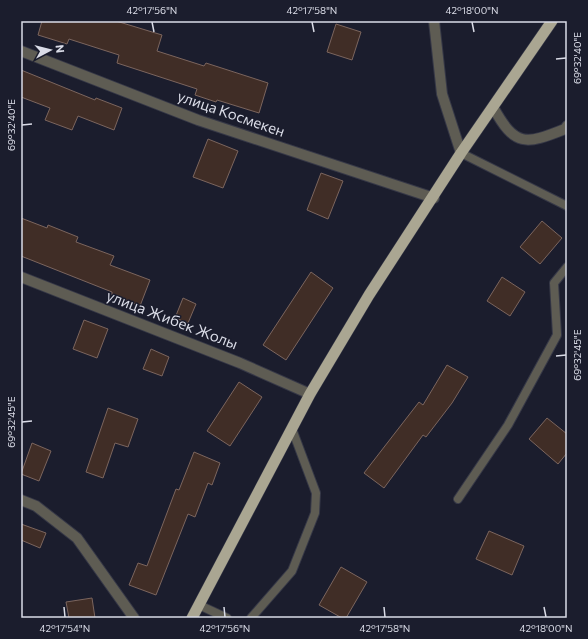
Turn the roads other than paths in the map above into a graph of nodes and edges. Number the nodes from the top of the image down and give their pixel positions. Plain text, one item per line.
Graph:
1 (434, 21) edge
2 (552, 21) edge
3 (21, 51) edge
4 (493, 107) junction
5 (567, 126) edge
6 (461, 154) junction
7 (434, 198) junction
8 (567, 206) edge
9 (567, 267) edge
10 (21, 278) edge
11 (310, 394) junction
12 (292, 429) junction
13 (458, 499) dead end
14 (21, 500) edge
15 (199, 604) junction
16 (134, 618) edge
17 (192, 618) edge
18 (227, 618) edge
19 (251, 618) edge

1 - 6 street
2 - 4 highway
3 - 7 street, улица Космекен
4 - 5 street
4 - 6 highway
6 - 7 highway
6 - 8 lane
7 - 11 highway
9 - 13 lane
10 - 11 street, улица Жибек Жолы
11 - 12 highway
12 - 15 highway
12 - 19 lane
14 - 16 street
15 - 17 highway
15 - 18 lane

